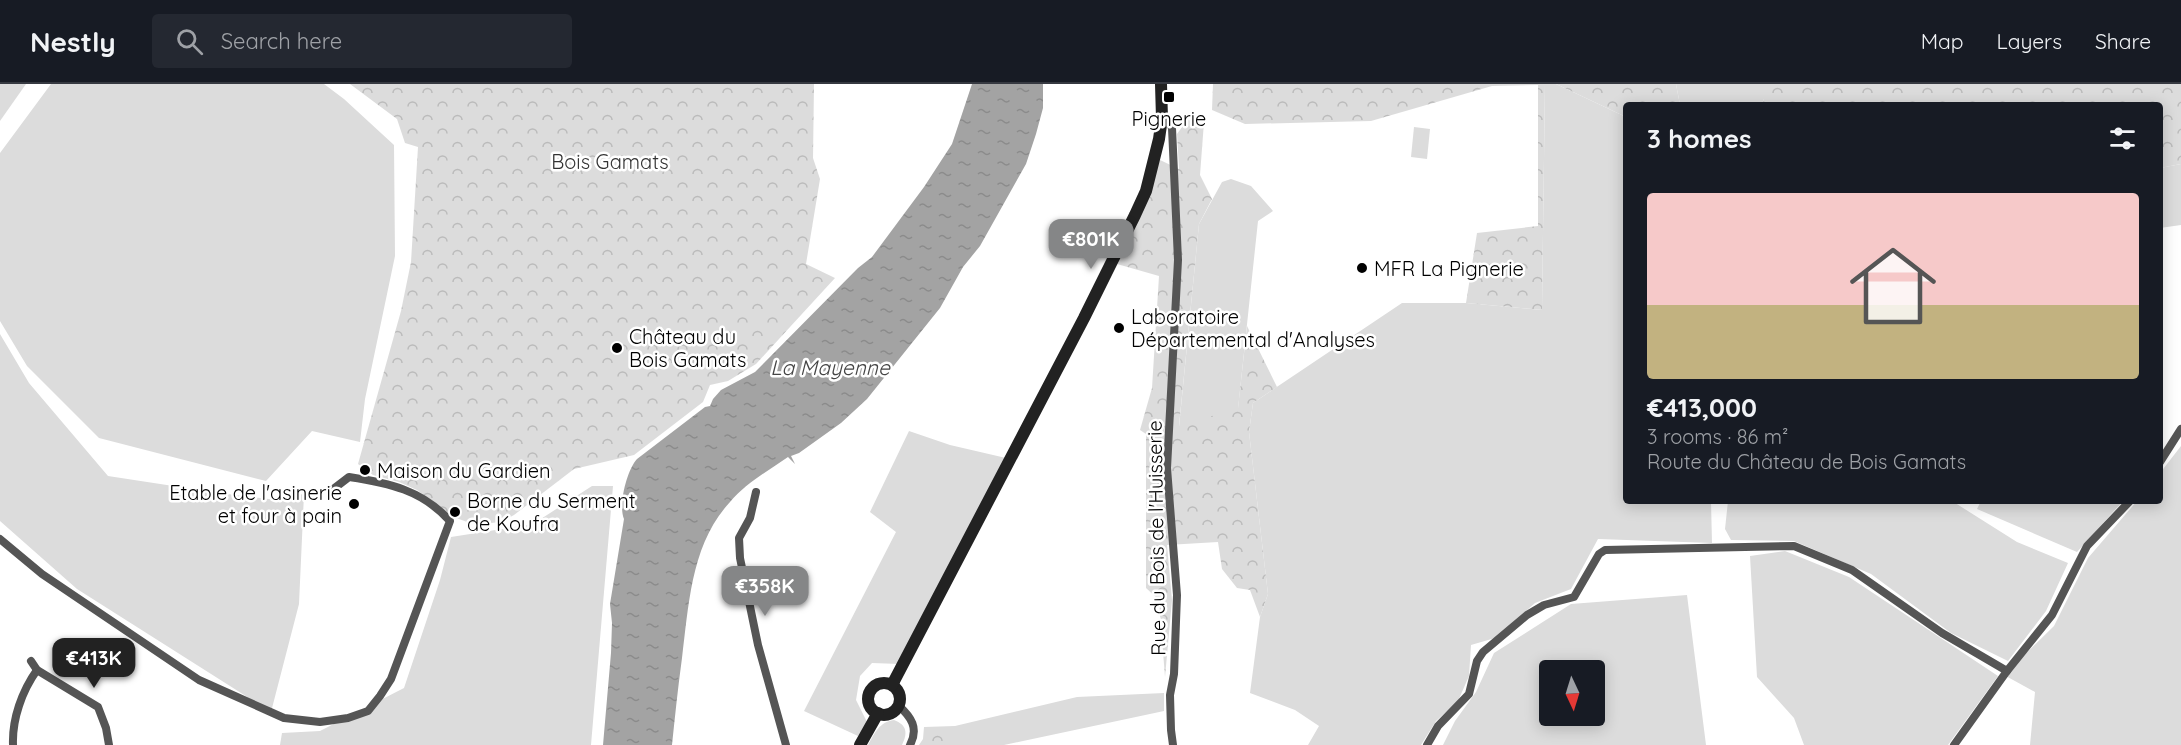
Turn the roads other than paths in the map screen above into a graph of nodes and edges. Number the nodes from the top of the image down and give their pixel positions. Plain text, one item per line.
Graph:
1 (1161, 84) edge
2 (1162, 118) junction
3 (2181, 429) edge
4 (2163, 457) edge
5 (332, 490) dead end
6 (756, 492) dead end
7 (2127, 504) edge
8 (0, 539) edge
9 (31, 661) dead end
10 (37, 670) junction
11 (2007, 671) junction
12 (892, 685) junction
13 (898, 705) junction
14 (878, 713) junction
15 (13, 745) edge
16 (109, 745) edge
17 (786, 745) edge
18 (860, 745) edge
19 (910, 745) edge
20 (1173, 745) edge
21 (1427, 745) edge
22 (1954, 745) edge

1 - 2 main road
2 - 12 main road
2 - 20 street, Rue du Bois de l'Huisserie
3 - 4 street
5 - 8 street
6 - 17 street
7 - 11 street
9 - 10 street
10 - 15 street
10 - 16 street
11 - 21 street
11 - 22 street
12 - 13 main road
12 - 14 main road
13 - 14 main road
13 - 19 street
14 - 18 main road

